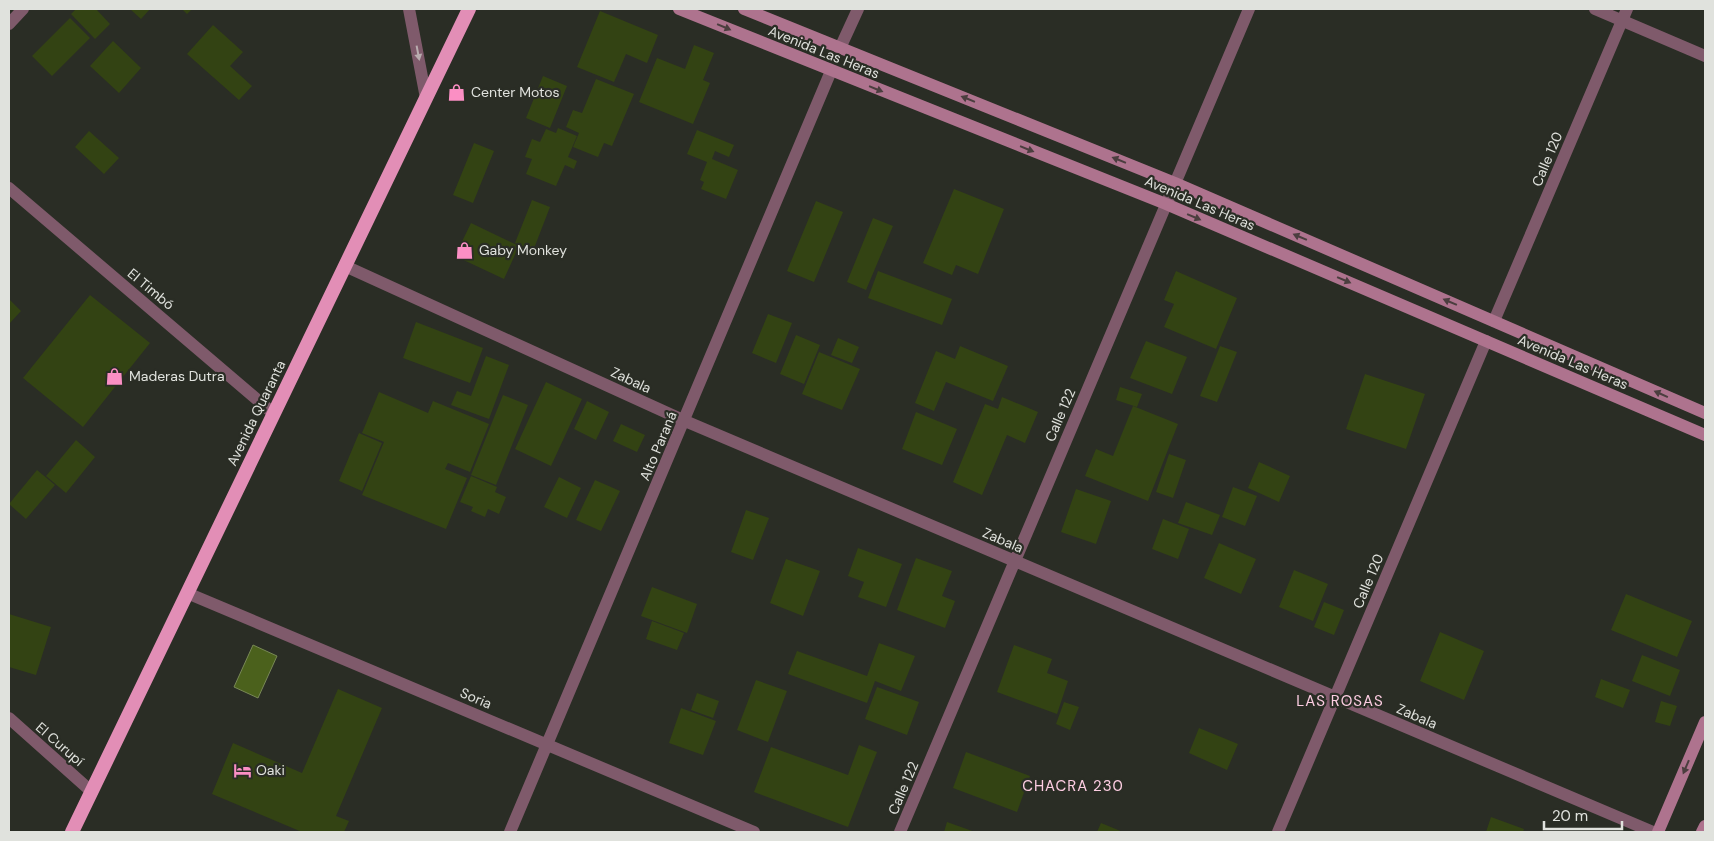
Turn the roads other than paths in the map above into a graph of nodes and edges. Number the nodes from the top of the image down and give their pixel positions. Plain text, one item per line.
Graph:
1 (23, 9) edge
2 (409, 9) edge
3 (468, 9) edge
4 (679, 9) edge
5 (744, 9) edge
6 (858, 9) edge
7 (1249, 9) edge
8 (1595, 9) edge
9 (1624, 14) edge
10 (9, 24) edge
11 (842, 46) junction
12 (1705, 56) edge
13 (831, 72) junction
14 (426, 98) junction
15 (1175, 183) junction
16 (9, 188) edge
17 (1166, 204) junction
18 (345, 266) junction
19 (1494, 321) junction
20 (1486, 341) junction
21 (1705, 413) edge
22 (274, 414) junction
23 (685, 421) junction
24 (1705, 435) edge
25 (1015, 561) junction
26 (187, 592) junction
27 (1335, 697) junction
28 (9, 718) edge
29 (1705, 722) edge
30 (547, 745) junction
31 (92, 792) junction
32 (1705, 826) edge
33 (72, 832) edge
34 (510, 832) edge
35 (754, 832) edge
36 (900, 832) edge
37 (1278, 832) edge
38 (1653, 832) edge
39 (1658, 832) edge
40 (1702, 832) edge

1 - 10 street
2 -> 14 street
3 - 14 highway, Avenida Quaranta
4 -> 13 main road, Avenida Las Heras
5 - 11 main road, Avenida Las Heras
6 - 11 street
7 - 15 street, Calle 122
8 - 9 street
9 - 12 street
9 - 19 street, Calle 120
15 -> 11 main road, Avenida Las Heras
13 -> 17 main road, Avenida Las Heras
13 - 23 street, Alto Paraná
14 - 18 highway, Avenida Quaranta
15 - 17 street, Calle 122
19 -> 15 main road, Avenida Las Heras
16 - 22 street, El Timbó
17 -> 20 main road, Avenida Las Heras
17 - 25 street, Calle 122
18 - 22 highway, Avenida Quaranta
18 - 23 street, Zabala
21 -> 19 main road, Avenida Las Heras
20 - 24 main road, Avenida Las Heras
20 - 27 street, Calle 120
22 - 26 highway, Avenida Quaranta
23 - 25 street, Zabala
23 - 30 street, Alto Paraná
25 - 27 street, Zabala
25 - 36 street, Calle 122
26 - 30 street, Soria
26 - 31 highway, Avenida Quaranta
27 - 37 street, Calle 120
27 - 38 street, Zabala
28 - 31 street, El Curupí
29 -> 39 main road
30 - 34 street, Alto Paraná
30 - 35 street, Soria
31 - 33 highway, Avenida Quaranta
32 - 40 main road

